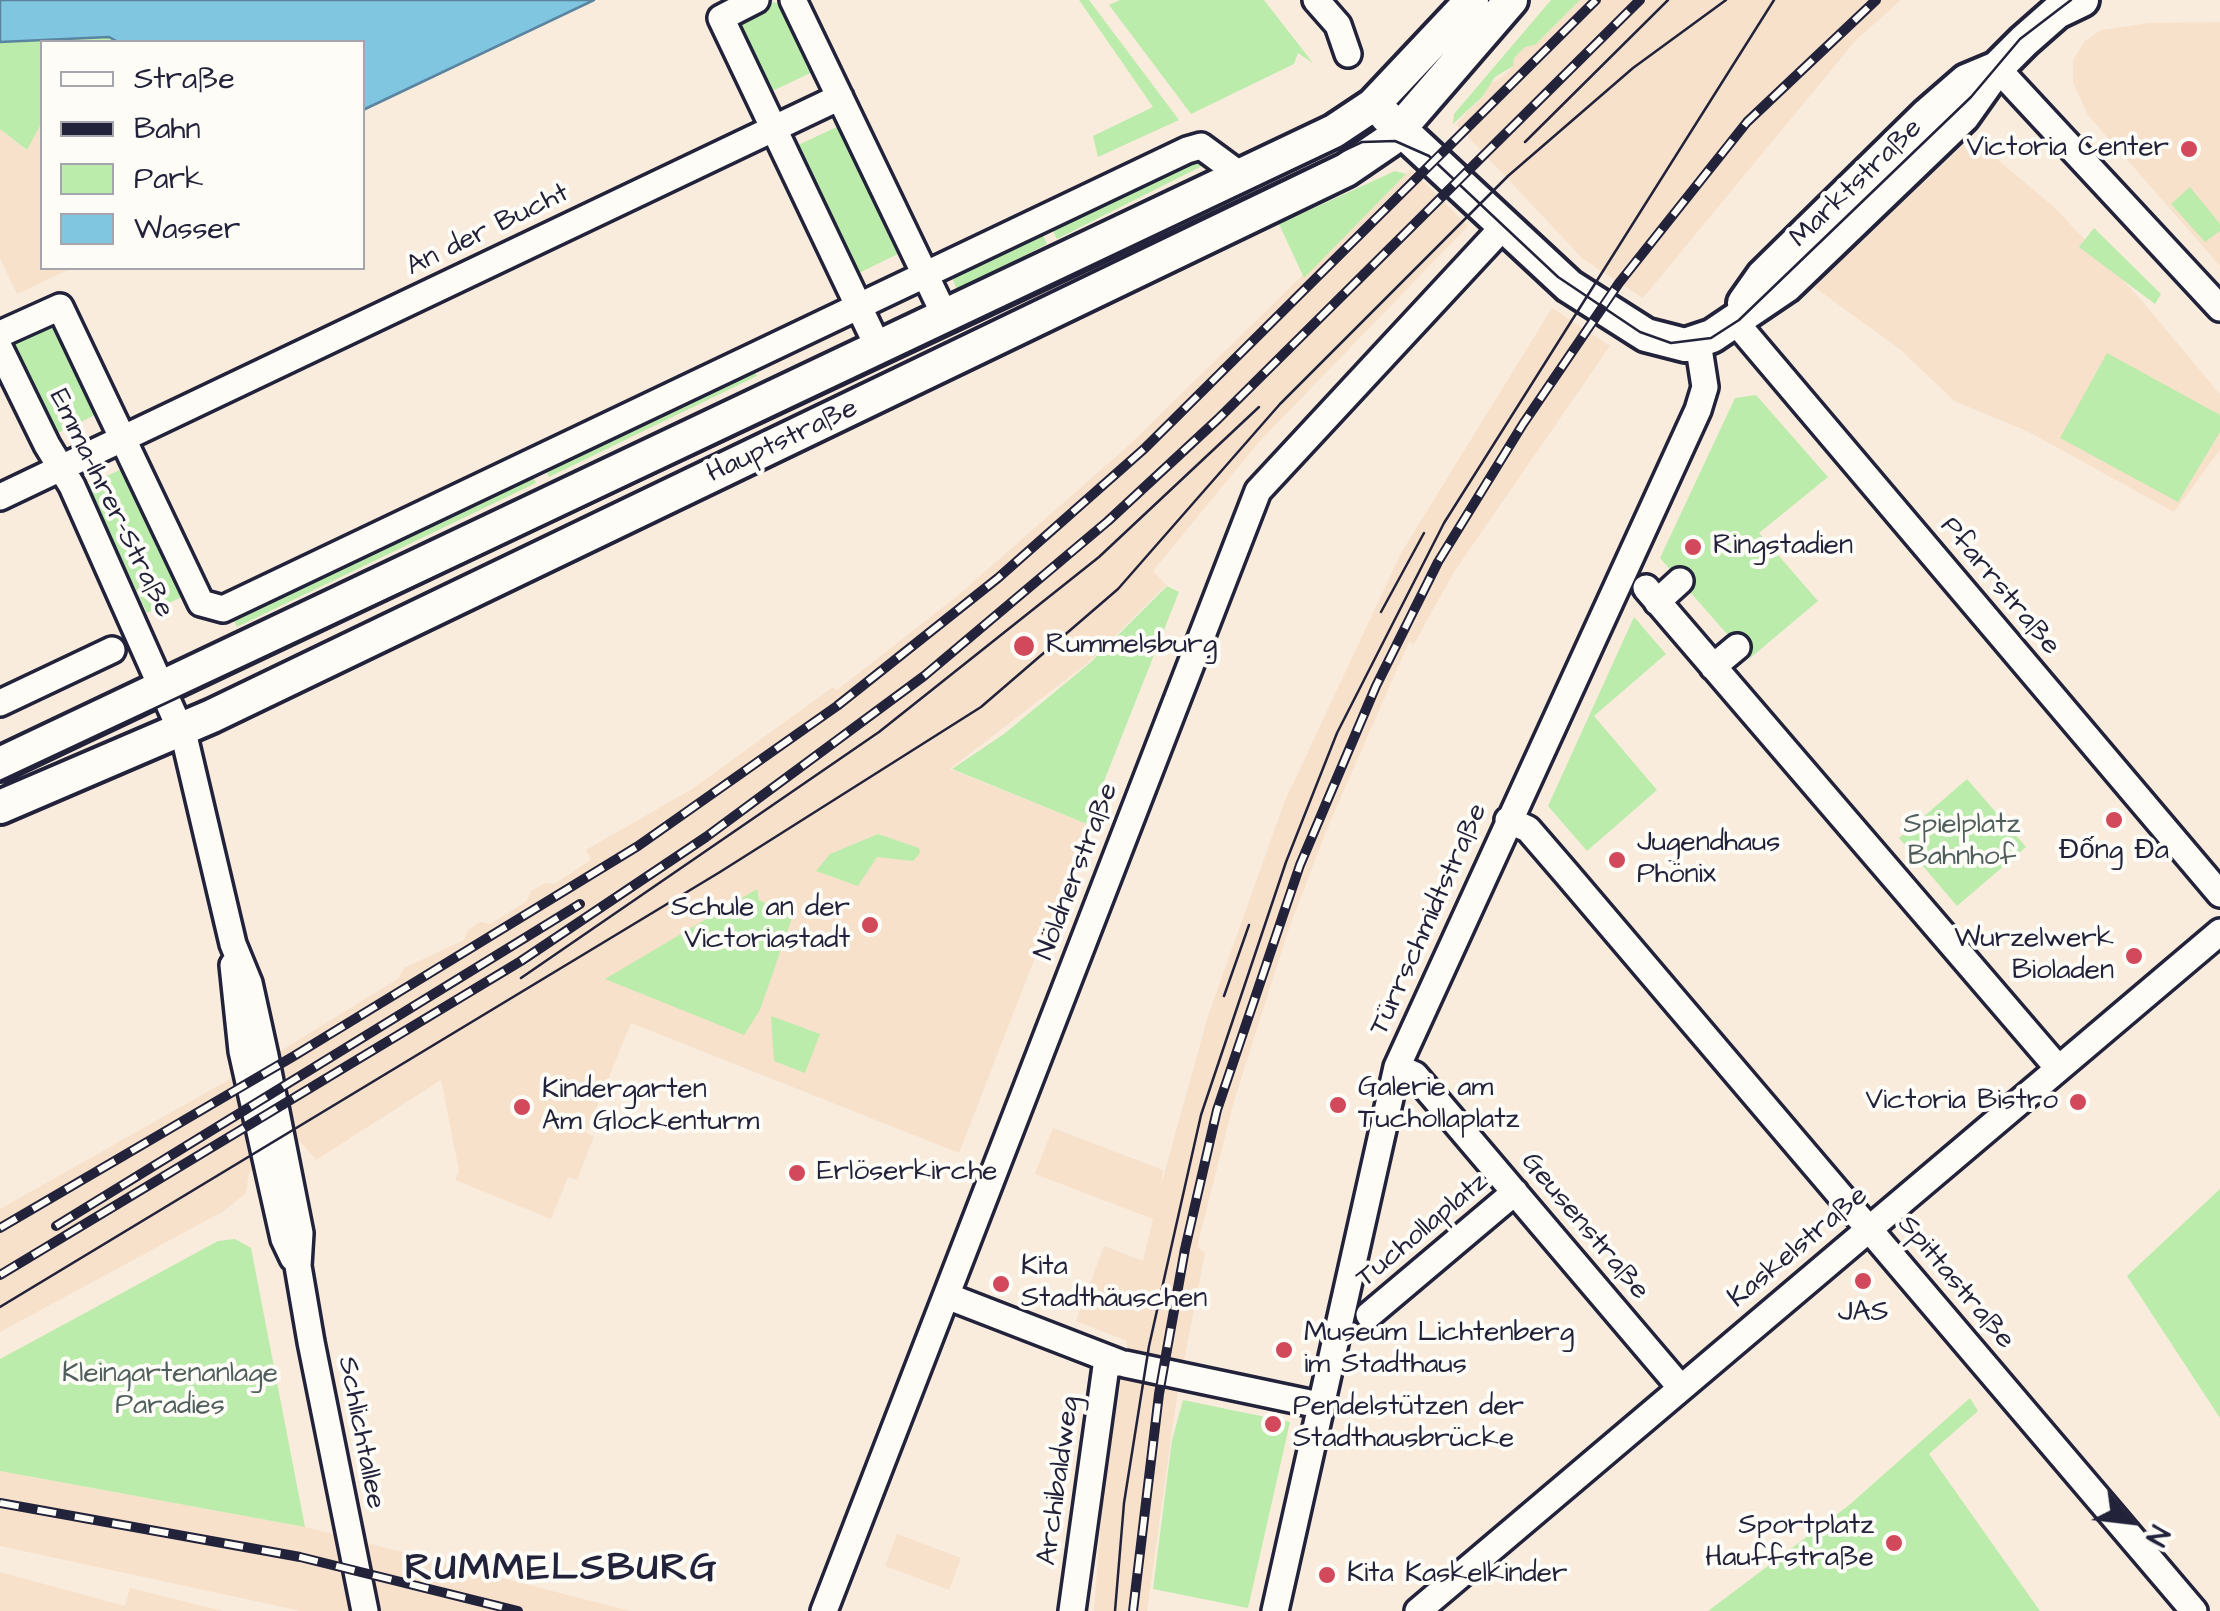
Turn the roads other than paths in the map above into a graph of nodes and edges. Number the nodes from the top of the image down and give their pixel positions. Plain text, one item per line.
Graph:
1 (756, 0) edge
2 (793, 0) edge
3 (1316, 0) edge
4 (1472, 0) edge
5 (1511, 0) edge
6 (2082, 0) edge
7 (1348, 54) dead end
8 (1997, 68) junction
9 (840, 96) junction
10 (1373, 105) junction
11 (774, 128) junction
12 (1400, 128) junction
13 (1238, 174) junction
14 (1504, 226) junction
15 (926, 273) junction
16 (859, 304) junction
17 (2220, 308) edge
18 (946, 318) junction
19 (1733, 319) junction
20 (0, 334) edge
21 (1698, 342) junction
22 (0, 349) edge
23 (879, 349) junction
24 (122, 440) junction
25 (62, 468) junction
26 (0, 497) edge
27 (1680, 581) dead end
28 (1737, 646) dead end
29 (112, 650) dead end
30 (1713, 667) junction
31 (164, 686) junction
32 (0, 703) edge
33 (182, 729) junction
34 (0, 764) edge
35 (0, 807) edge
36 (1508, 820) junction
37 (2220, 894) edge
38 (2220, 932) edge
39 (1396, 1068) junction
40 (2058, 1068) junction
41 (1515, 1192) junction
42 (1869, 1228) junction
43 (947, 1296) junction
44 (1369, 1315) dead end
45 (1118, 1362) junction
46 (1681, 1388) junction
47 (1319, 1404) junction
48 (365, 1611) edge
49 (824, 1611) edge
50 (1072, 1611) edge
51 (1275, 1611) edge
52 (1418, 1611) edge
53 (2194, 1611) edge

1 - 11 street
2 - 9 street
3 - 7 street
4 - 10 main road, Hauptstraße
5 - 12 main road, Hauptstraße
6 - 8 main road, Marktstraße
8 - 17 street
8 - 19 main road, Marktstraße
9 - 11 street, An der Bucht
9 - 15 street
10 - 12 main road
10 - 13 main road, Hauptstraße
11 - 16 street
11 - 24 street, An der Bucht
12 - 14 main road
12 - 33 main road, Hauptstraße
13 - 15 street
13 - 18 main road, Hauptstraße
14 - 21 main road
14 - 43 street, Nöldnerstraße
15 - 16 street
15 - 18 street
16 - 23 street
16 - 24 street
18 - 23 main road, Hauptstraße
19 - 21 main road, Marktstraße
19 - 37 street, Pfarrstraße
20 - 24 street
21 - 36 street, Türrschmidtstraße
22 - 25 street, Emma-Ihrer-Straße
23 - 31 main road, Hauptstraße
24 - 25 street, An der Bucht
25 - 26 street, An der Bucht
25 - 31 street, Emma-Ihrer-Straße
27 - 30 street
28 - 30 street
29 - 32 street
30 - 40 street
31 - 33 street, Schlichtallee
31 - 34 main road, Hauptstraße
33 - 35 main road, Hauptstraße
33 - 48 street, Schlichtallee
36 - 39 street, Türrschmidtstraße
36 - 42 street, Spittastraße
38 - 40 street, Kaskelstraße
39 - 41 street, Geusenstraße
39 - 47 street, Türrschmidtstraße
40 - 42 street, Kaskelstraße
41 - 44 street, Tuchollaplatz
41 - 46 street, Geusenstraße
42 - 46 street, Kaskelstraße
42 - 53 street, Spittastraße
43 - 45 street
43 - 49 street, Nöldnerstraße
45 - 47 street
45 - 50 street, Archibaldweg
46 - 52 street, Kaskelstraße
47 - 51 street, Türrschmidtstraße

